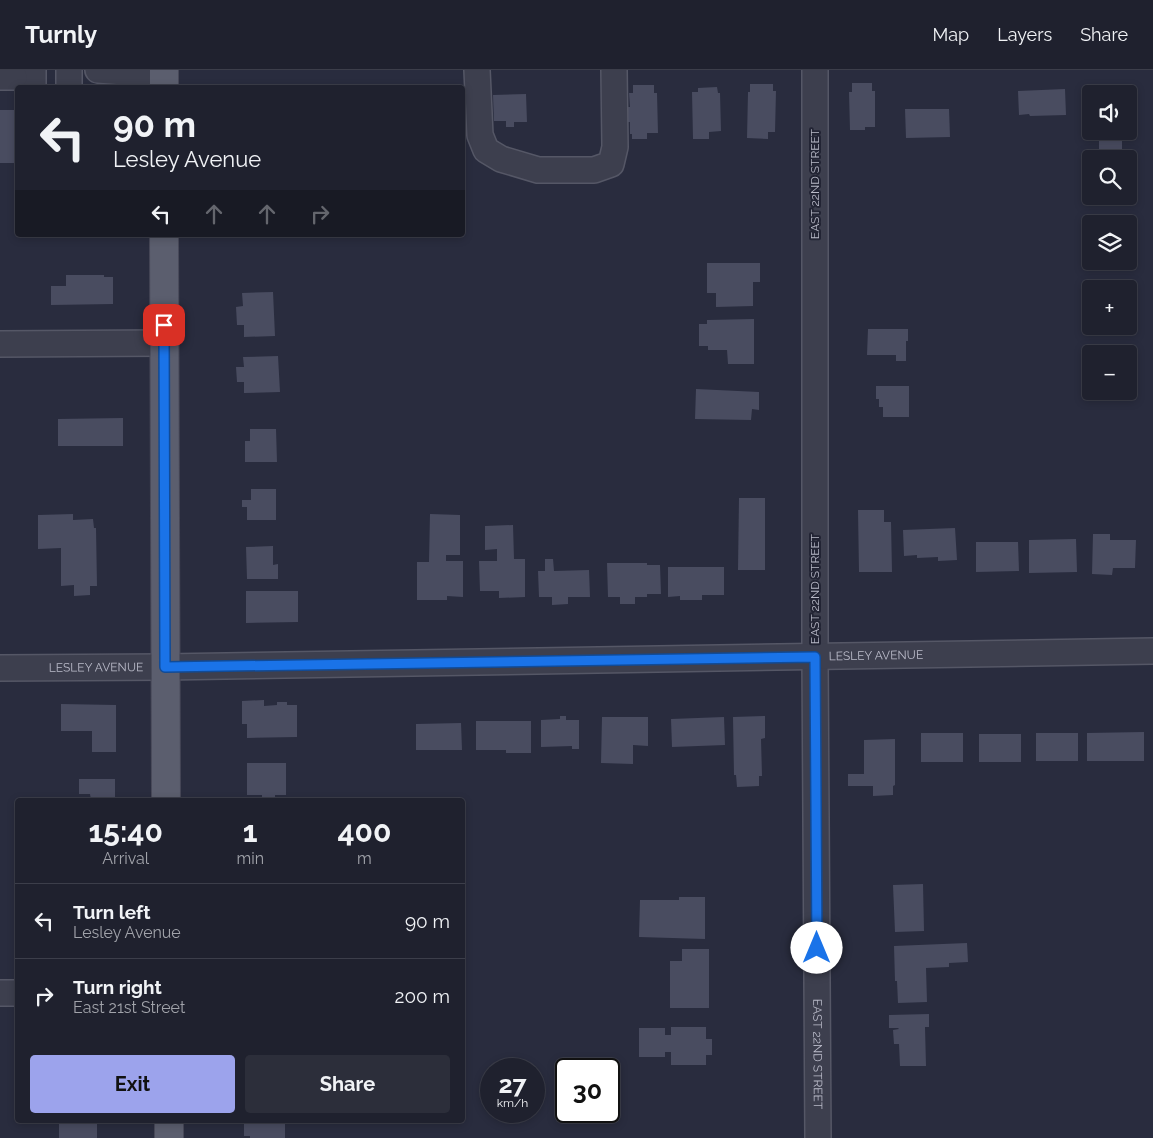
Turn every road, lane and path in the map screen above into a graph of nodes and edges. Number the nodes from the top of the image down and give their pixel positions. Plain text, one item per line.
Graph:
1 (477, 70) edge
2 (614, 70) edge
3 (815, 70) edge
4 (110, 74) edge
5 (164, 78) edge
6 (102, 85) edge
7 (164, 237) edge
8 (164, 343) junction
9 (0, 344) edge
10 (1153, 651) edge
11 (815, 657) junction
12 (165, 667) junction
13 (0, 668) edge
14 (166, 798) edge
15 (0, 993) edge
16 (15, 993) edge
17 (169, 1123) edge
18 (169, 1138) edge
19 (818, 1138) edge

1 - 2 street
3 - 11 street, EAST 22ND STREET
4 - 5 street
4 - 6 street
7 - 8 main road
8 - 9 street
8 - 12 main road
10 - 11 street, LESLEY AVENUE
11 - 12 street, LESLEY AVENUE
11 - 19 street, EAST 22ND STREET
12 - 13 street, LESLEY AVENUE
12 - 14 main road
15 - 16 street
17 - 18 main road

